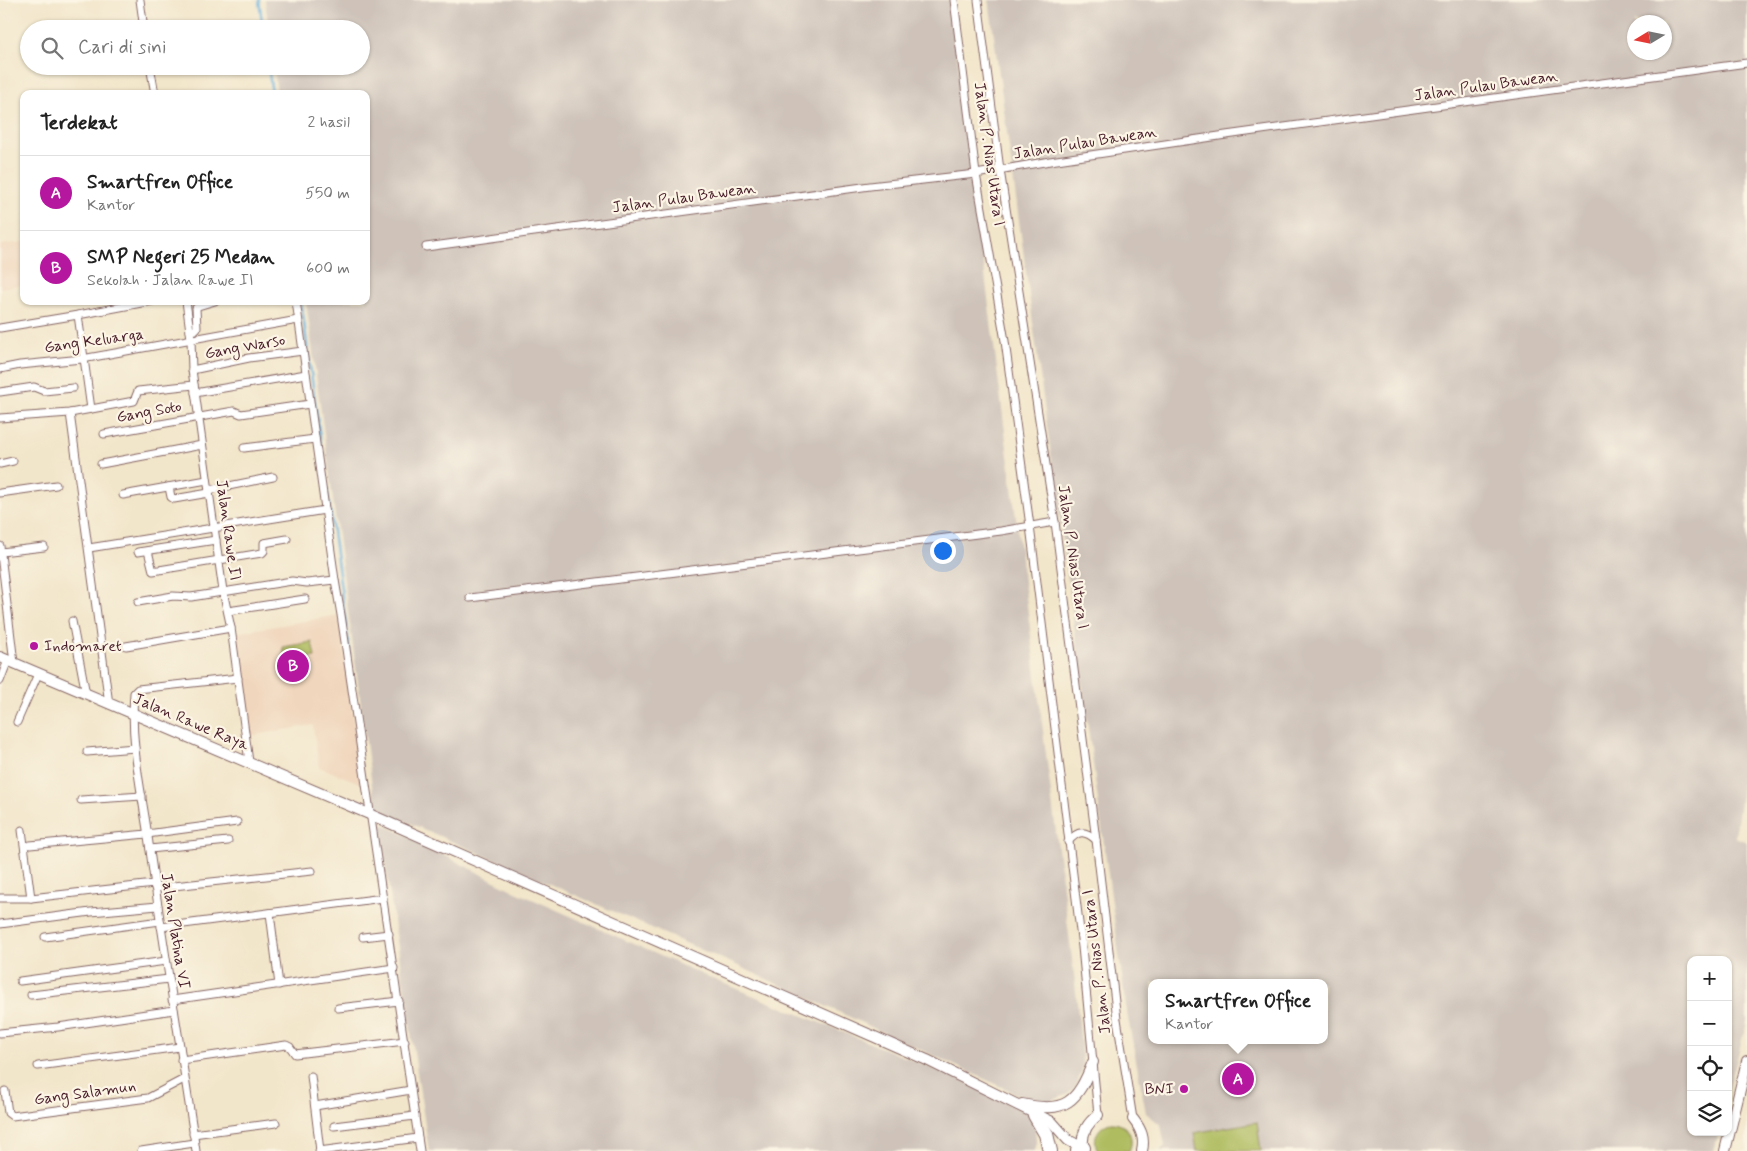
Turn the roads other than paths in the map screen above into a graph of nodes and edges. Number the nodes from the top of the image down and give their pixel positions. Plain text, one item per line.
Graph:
1 (140, 0) edge
2 (954, 0) edge
3 (978, 0) edge
4 (143, 20) edge
5 (1747, 64) edge
6 (152, 75) edge
7 (154, 90) edge
8 (1000, 170) junction
9 (976, 174) junction
10 (426, 247) dead end
11 (132, 305) edge
12 (187, 305) edge
13 (201, 305) edge
14 (296, 305) edge
15 (78, 316) junction
16 (298, 320) junction
17 (0, 328) edge
18 (191, 335) junction
19 (303, 351) junction
20 (84, 358) junction
21 (0, 369) edge
22 (192, 370) junction
23 (306, 374) junction
24 (73, 388) dead end
25 (194, 389) junction
26 (0, 392) edge
27 (310, 404) junction
28 (91, 409) junction
29 (70, 413) junction
30 (0, 418) edge
31 (199, 418) junction
32 (104, 434) dead end
33 (315, 438) junction
34 (202, 445) junction
35 (244, 448) dead end
36 (13, 462) dead end
37 (0, 464) edge
38 (101, 464) dead end
39 (273, 478) dead end
40 (208, 480) junction
41 (56, 485) dead end
42 (169, 487) junction
43 (0, 492) edge
44 (209, 492) junction
45 (123, 495) dead end
46 (325, 510) junction
47 (1055, 522) junction
48 (1030, 526) junction
49 (214, 527) junction
50 (287, 539) dead end
51 (216, 540) junction
52 (44, 547) dead end
53 (89, 548) junction
54 (0, 549) edge
55 (148, 551) junction
56 (138, 552) dead end
57 (218, 559) junction
58 (335, 580) junction
59 (3, 589) edge
60 (223, 592) junction
61 (470, 598) dead end
62 (305, 599) dead end
63 (138, 602) dead end
64 (228, 611) junction
65 (72, 621) dead end
66 (231, 628) junction
67 (126, 646) dead end
68 (7, 660) edge
69 (38, 674) junction
70 (238, 678) junction
71 (0, 681) edge
72 (86, 694) junction
73 (109, 704) junction
74 (132, 714) junction
75 (17, 722) dead end
76 (135, 748) junction
77 (87, 752) dead end
78 (249, 762) junction
79 (142, 796) junction
80 (81, 800) dead end
81 (377, 818) junction
82 (237, 822) dead end
83 (22, 830) dead end
84 (148, 834) junction
85 (1096, 840) junction
86 (228, 841) dead end
87 (1068, 842) junction
88 (30, 845) dead end
89 (150, 849) junction
90 (312, 871) dead end
91 (155, 886) junction
92 (0, 898) edge
93 (31, 898) junction
94 (383, 898) junction
95 (158, 906) junction
96 (270, 913) junction
97 (0, 924) edge
98 (161, 924) junction
99 (388, 934) junction
100 (45, 937) dead end
101 (363, 937) dead end
102 (166, 961) junction
103 (394, 968) junction
104 (169, 979) junction
105 (20, 981) dead end
106 (279, 985) junction
107 (31, 995) dead end
108 (172, 1000) junction
109 (399, 1001) junction
110 (338, 1008) dead end
111 (174, 1010) junction
112 (0, 1033) edge
113 (405, 1042) junction
114 (180, 1047) junction
115 (182, 1060) junction
116 (1747, 1061) edge
117 (1093, 1062) junction
118 (38, 1066) dead end
119 (312, 1076) dead end
120 (184, 1079) junction
121 (412, 1090) junction
122 (5, 1092) dead end
123 (1011, 1101) junction
124 (315, 1106) junction
125 (1035, 1115) junction
126 (1098, 1115) joint
127 (415, 1116) junction
128 (1133, 1119) joint
129 (276, 1123) dead end
130 (334, 1126) dead end
131 (193, 1134) junction
132 (418, 1138) junction
133 (194, 1143) junction
134 (1082, 1150) edge
135 (141, 1151) edge
136 (196, 1151) edge
137 (320, 1151) edge
138 (420, 1151) edge
139 (1050, 1151) edge
140 (1142, 1151) edge
141 (1725, 1151) edge

1 - 4 street
2 - 9 street, Jalan P. Nias Utara I
3 - 8 street, Jalan P. Nias Utara I
5 - 8 street, Jalan Pulau Bawean
6 - 7 street
8 - 9 street, Jalan Pulau Bawean
8 - 47 street, Jalan P. Nias Utara I
9 - 10 street, Jalan Pulau Bawean
9 - 48 street, Jalan P. Nias Utara I
11 - 15 street
12 - 18 street, Jalan Rawe II
13 - 18 street
14 - 16 street
15 - 17 street
15 - 20 street
16 - 18 street, Gang Keluarga
16 - 19 street
18 - 20 street, Gang Keluarga
18 - 22 street, Jalan Rawe II
19 - 22 street, Gang Warso
19 - 23 street
20 - 21 street, Gang Keluarga
20 - 28 street
22 - 25 street, Jalan Rawe II
23 - 25 street
23 - 27 street
24 - 26 street
25 - 28 street
25 - 31 street, Jalan Rawe II
27 - 31 street, Gang Soto
27 - 33 street
28 - 29 street
29 - 30 street
29 - 53 street
31 - 32 street, Gang Soto
31 - 34 street, Jalan Rawe II
33 - 35 street
33 - 46 street
34 - 38 street
34 - 40 street, Jalan Rawe II
36 - 37 street
39 - 44 street
40 - 42 street
40 - 44 street, Jalan Rawe II
41 - 43 street
42 - 44 street
42 - 45 street
44 - 49 street, Jalan Rawe II
46 - 49 street
46 - 58 street
47 - 48 street
47 - 85 street, Jalan P. Nias Utara I
48 - 61 street
48 - 87 street, Jalan P. Nias Utara I
49 - 51 street, Jalan Rawe II
49 - 53 street
50 - 57 street
51 - 55 street
51 - 57 street, Jalan Rawe II
52 - 54 street
53 - 73 street
54 - 59 street
55 - 56 street
55 - 57 street
57 - 60 street, Jalan Rawe II
58 - 60 street
58 - 81 street
59 - 68 street
60 - 63 street
60 - 64 street, Jalan Rawe II
62 - 64 street
64 - 66 street, Jalan Rawe II
65 - 72 street
66 - 67 street
66 - 70 street, Jalan Rawe II
68 - 69 street, Jalan Rawe Raya
68 - 71 street
69 - 72 street, Jalan Rawe Raya
69 - 75 street
70 - 74 street, Jalan Platina VI
70 - 78 street, Jalan Rawe II
72 - 73 street, Jalan Rawe Raya
73 - 74 street, Jalan Rawe Raya
74 - 76 street, Jalan Platina VI
74 - 78 street, Jalan Rawe Raya
76 - 77 street
76 - 79 street, Jalan Platina VI
78 - 81 street, Jalan Rawe Raya
79 - 80 street
79 - 84 street, Jalan Platina VI
81 - 94 street
81 - 123 street, Jalan Rawe Raya
82 - 84 street
83 - 93 street
84 - 88 street
84 - 89 street, Jalan Platina VI
85 - 87 street
85 - 128 street, Jalan P. Nias Utara I
86 - 89 street
87 - 117 street, Jalan P. Nias Utara I
89 - 91 street, Jalan Platina VI
90 - 91 street
91 - 93 street
91 - 95 street, Jalan Platina VI
92 - 93 street
94 - 96 street
94 - 99 street
95 - 97 street
95 - 98 street, Jalan Platina VI
96 - 98 street
96 - 106 street
98 - 100 street
98 - 102 street, Jalan Platina VI
99 - 101 street
99 - 103 street
102 - 104 street, Jalan Platina VI
102 - 105 street
103 - 106 street
103 - 109 street
104 - 107 street
104 - 108 street, Jalan Platina VI
106 - 108 street
108 - 111 street, Jalan Platina VI
109 - 110 street
109 - 113 street
111 - 112 street
111 - 114 street, Jalan Platina VI
113 - 115 street
113 - 121 street
114 - 115 street, Jalan Platina VI
114 - 118 street
115 - 120 street, Jalan Platina VI
116 - 141 street
117 - 123 street
117 - 126 street, Jalan P. Nias Utara I
119 - 124 street
120 - 122 street, Gang Salamun
120 - 131 street, Jalan Platina VI
121 - 124 street
121 - 127 street
123 - 125 street
124 - 137 street
125 - 134 street
125 - 139 highway
126 - 134 street
127 - 130 street
127 - 132 street
128 - 140 street
129 - 131 street
131 - 133 street, Jalan Platina VI
132 - 137 street
132 - 138 street
133 - 135 street
133 - 136 street, Jalan Platina VI

